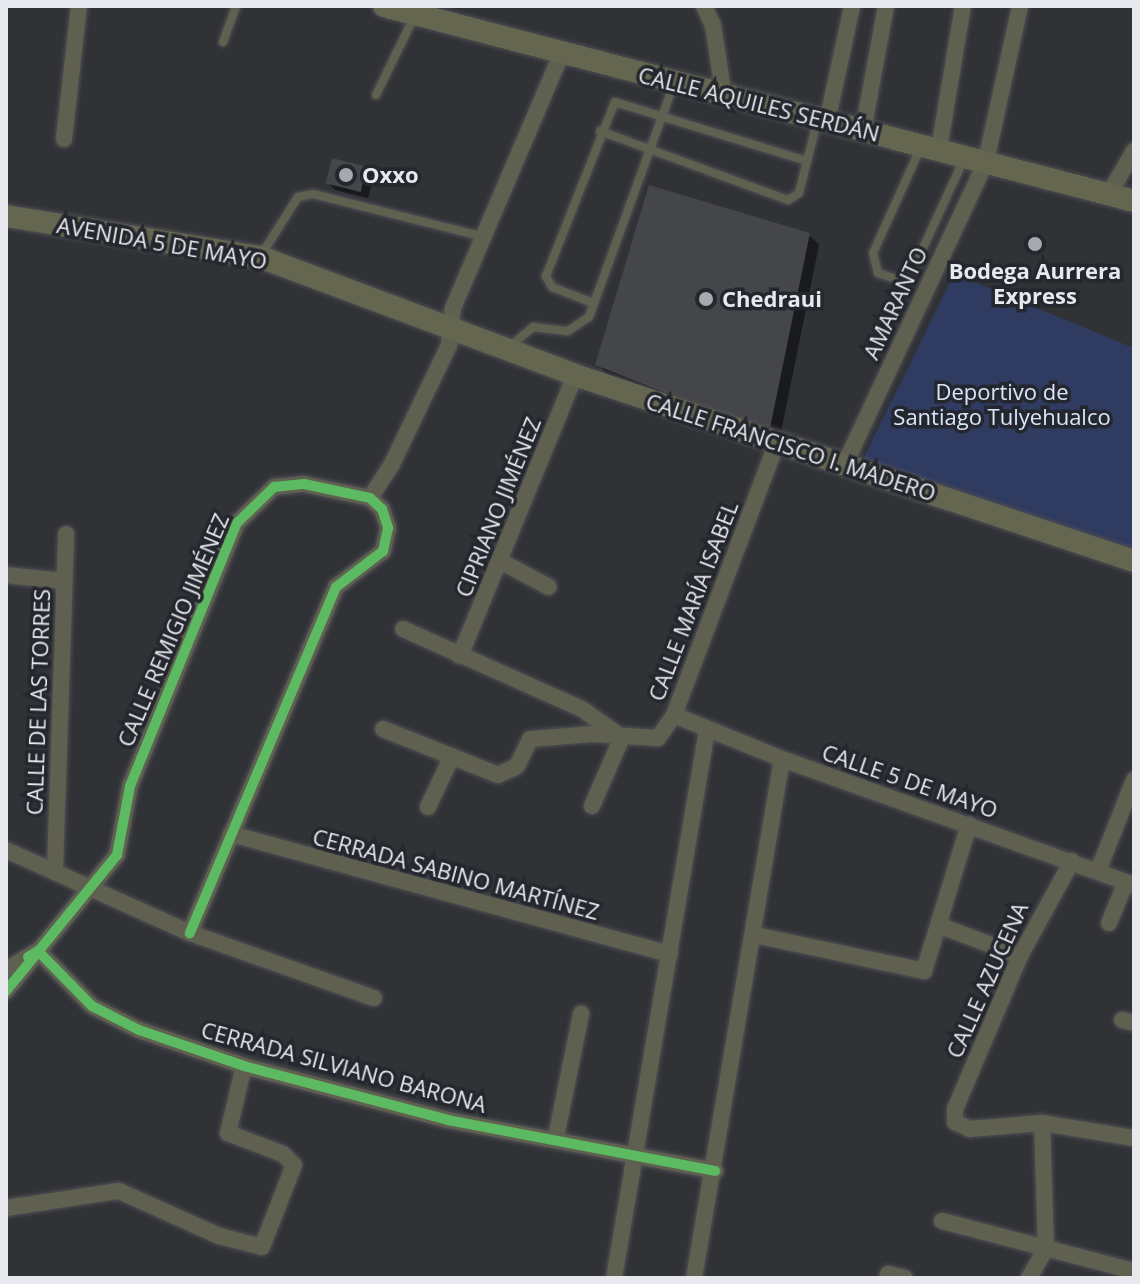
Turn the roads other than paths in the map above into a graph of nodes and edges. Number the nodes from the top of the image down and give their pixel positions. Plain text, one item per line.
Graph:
1 (79, 6) edge
2 (236, 6) edge
3 (384, 6) edge
4 (704, 6) edge
5 (721, 6) edge
6 (852, 6) edge
7 (886, 6) edge
8 (963, 6) edge
9 (1020, 6) edge
10 (415, 14) junction
11 (713, 25) junction
12 (223, 42) dead end
13 (562, 53) junction
14 (674, 83) junction
15 (376, 95) dead end
16 (724, 97) junction
17 (663, 114) junction
18 (822, 121) junction
19 (600, 131) junction
20 (863, 131) junction
21 (64, 139) dead end
22 (930, 147) junction
23 (649, 149) junction
24 (1134, 151) edge
25 (976, 158) junction
26 (807, 161) junction
27 (1109, 194) junction
28 (1134, 201) edge
29 (6, 216) edge
30 (484, 237) junction
31 (260, 257) junction
32 (907, 283) junction
33 (925, 291) junction
34 (593, 303) junction
35 (451, 325) junction
36 (508, 348) junction
37 (575, 375) junction
38 (777, 442) junction
39 (845, 464) junction
40 (370, 498) junction
41 (66, 534) dead end
42 (500, 561) junction
43 (1134, 561) edge
44 (6, 575) edge
45 (64, 581) junction
46 (549, 587) dead end
47 (403, 629) dead end
48 (460, 656) junction
49 (674, 715) junction
50 (383, 729) dead end
51 (707, 730) junction
52 (622, 737) junction
53 (452, 756) junction
54 (782, 759) junction
55 (1134, 780) edge
56 (592, 806) dead end
57 (428, 807) dead end
58 (969, 825) junction
59 (231, 834) junction
60 (6, 850) edge
61 (1072, 861) junction
62 (55, 870) junction
63 (1098, 871) junction
64 (1130, 883) edge
65 (92, 889) junction
66 (1109, 923) dead end
67 (938, 925) junction
68 (190, 933) junction
69 (755, 935) junction
70 (38, 951) junction
71 (670, 954) junction
72 (1020, 956) junction
73 (6, 970) edge
74 (6, 991) edge
75 (374, 998) dead end
76 (581, 1014) dead end
77 (244, 1066) junction
78 (1042, 1123) junction
79 (556, 1137) junction
80 (1134, 1138) edge
81 (633, 1159) junction
82 (715, 1171) junction
83 (6, 1208) edge
84 (942, 1221) dead end
85 (1046, 1249) junction
86 (1134, 1271) edge
87 (614, 1278) edge
88 (694, 1278) edge
89 (1029, 1278) edge

1 - 21 street
2 - 12 lane
3 - 10 main road, CALLE AQUILES SERDÁN
4 - 11 street
5 - 11 street
6 - 18 street
7 - 20 street
8 - 22 street
9 - 25 street, AMARANTO
10 - 13 main road, CALLE AQUILES SERDÁN
10 - 15 lane
11 - 16 street
13 - 14 main road, CALLE AQUILES SERDÁN
13 - 30 street
14 - 16 main road, CALLE AQUILES SERDÁN
14 - 17 lane
16 - 18 main road, CALLE AQUILES SERDÁN
17 - 19 lane
17 - 23 lane
17 - 26 lane
18 - 20 main road, CALLE AQUILES SERDÁN
18 - 26 lane
19 - 23 lane
19 - 34 lane
20 - 22 main road, CALLE AQUILES SERDÁN
22 - 25 main road, CALLE AQUILES SERDÁN
22 - 32 lane
23 - 26 lane
23 - 34 lane
24 - 27 street
25 - 27 main road, CALLE AQUILES SERDÁN
25 - 32 lane
25 - 33 street, AMARANTO
27 - 28 main road, CALLE AQUILES SERDÁN
29 - 31 main road, AVENIDA 5 DE MAYO
30 - 31 lane
30 - 35 street
31 - 35 main road, AVENIDA 5 DE MAYO
32 - 33 lane
33 - 39 street, AMARANTO
34 - 36 lane
35 - 36 main road, CALLE FRANCISCO I. MADERO
35 - 40 street
36 - 37 main road, CALLE FRANCISCO I. MADERO
37 - 38 main road, CALLE FRANCISCO I. MADERO
37 - 42 street, CIPRIANO JIMÉNEZ
38 - 39 main road, CALLE FRANCISCO I. MADERO
38 - 49 street, CALLE MARÍA ISABEL
39 - 43 main road, CALLE FRANCISCO I. MADERO
40 - 59 street
40 - 65 street, CALLE REMIGIO JIMÉNEZ
41 - 45 street, CALLE DE LAS TORRES
42 - 46 street
42 - 48 street, CIPRIANO JIMÉNEZ
44 - 45 street
45 - 62 street, CALLE DE LAS TORRES
47 - 48 street
48 - 52 street
49 - 51 street, CALLE 5 DE MAYO
49 - 52 street, CALLE MARÍA ISABEL
50 - 53 street
51 - 54 street, CALLE 5 DE MAYO
51 - 71 street
52 - 53 street
52 - 56 street
53 - 57 street
54 - 58 street, CALLE 5 DE MAYO
54 - 69 street
55 - 63 street
58 - 61 street, CALLE 5 DE MAYO
58 - 67 street
59 - 68 street
59 - 71 street, CERRADA SABINO MARTÍNEZ
60 - 62 street
61 - 63 street, CALLE 5 DE MAYO
61 - 72 street, CALLE AZUCENA
62 - 65 street
63 - 64 street, CALLE 5 DE MAYO
64 - 66 street
65 - 68 street
65 - 70 street, CALLE REMIGIO JIMÉNEZ
67 - 69 street
67 - 72 street
68 - 75 street
69 - 82 street
70 - 73 street
70 - 74 street, CALLE REMIGIO JIMÉNEZ
70 - 77 street, CERRADA SILVIANO BARONA
71 - 81 street
72 - 78 street, CALLE AZUCENA
76 - 79 street
77 - 79 street, CERRADA SILVIANO BARONA
77 - 83 street
78 - 80 street
78 - 85 street
79 - 81 street, CERRADA SILVIANO BARONA
81 - 82 street, CERRADA SILVIANO BARONA
81 - 87 street
82 - 88 street
84 - 85 street
85 - 86 street
85 - 89 street

